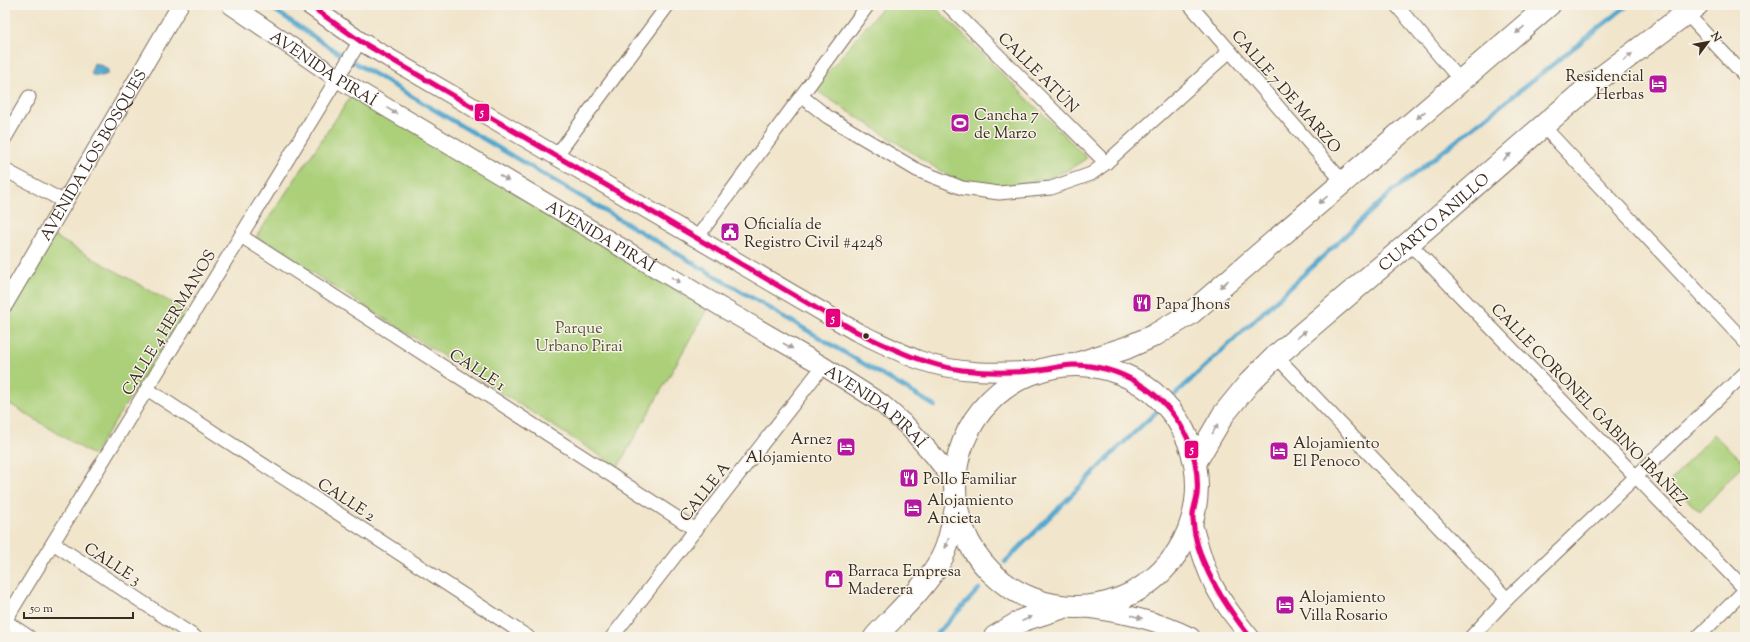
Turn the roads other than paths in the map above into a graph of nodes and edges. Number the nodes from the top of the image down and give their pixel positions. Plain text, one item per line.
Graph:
1 (180, 5) edge
2 (231, 5) edge
3 (309, 5) edge
4 (668, 5) edge
5 (868, 5) edge
6 (948, 5) edge
7 (1190, 5) edge
8 (1396, 5) edge
9 (1549, 5) edge
10 (1692, 9) edge
11 (358, 45) junction
12 (1230, 51) junction
13 (340, 74) junction
14 (1745, 76) edge
15 (1461, 81) junction
16 (801, 96) junction
17 (29, 97) dead end
18 (1543, 126) junction
19 (5, 138) edge
20 (556, 156) junction
21 (1106, 163) junction
22 (5, 170) edge
23 (1343, 182) junction
24 (65, 202) junction
25 (241, 236) junction
26 (696, 239) junction
27 (1409, 243) junction
28 (5, 304) edge
29 (1745, 342) edge
30 (1276, 356) junction
31 (1073, 365) junction
32 (823, 366) junction
33 (1040, 370) junction
34 (1745, 373) edge
35 (147, 389) junction
36 (1195, 463) junction
37 (1637, 477) junction
38 (955, 483) junction
39 (956, 505) junction
40 (1192, 521) junction
41 (696, 530) junction
42 (53, 543) junction
43 (1745, 590) edge
44 (1507, 599) junction
45 (1062, 608) junction
46 (1085, 608) junction
47 (5, 621) edge
48 (29, 637) edge
49 (195, 637) edge
50 (528, 637) edge
51 (612, 637) edge
52 (875, 637) edge
53 (995, 637) edge
54 (1191, 637) edge
55 (1250, 637) edge
56 (1471, 637) edge
57 (1698, 637) edge

1 - 24 street, AVENIDA LOS BOSQUES
2 - 13 main road, AVENIDA PIRAÍ
3 - 11 main road
4 - 20 street
5 - 16 street
6 - 21 street, CALLE ATÚN
7 - 12 street, CALLE 7 DE MARZO
8 - 15 street
9 -> 15 highway
10 - 14 street
18 -> 10 highway, CUARTO ANILLO
11 - 13 street, CALLE 4 HERMANOS
11 - 20 main road
12 - 21 street
12 - 23 street, CALLE 7 DE MARZO
13 - 25 street, CALLE 4 HERMANOS
13 -> 32 main road, AVENIDA PIRAÍ
15 -> 23 highway
16 - 21 street
16 - 26 street
17 - 19 street
27 -> 18 highway, CUARTO ANILLO
18 - 29 street
20 - 26 main road
22 - 24 street
23 -> 31 highway
24 - 28 street, AVENIDA LOS BOSQUES
25 - 35 street, CALLE 4 HERMANOS
25 - 41 street, CALLE 1
26 - 33 main road
30 -> 27 highway, CUARTO ANILLO
27 - 37 street, CALLE CORONEL GABINO IBAÑEZ
36 -> 30 highway, CUARTO ANILLO
30 - 44 street
31 - 33 highway
31 - 36 highway
32 - 38 main road, AVENIDA PIRAÍ
32 - 41 street, CALLE A
33 - 38 highway
34 - 37 street
35 - 42 street, CALLE 4 HERMANOS
35 - 50 street, CALLE 2
36 - 40 highway
37 - 43 street, CALLE CORONEL GABINO IBAÑEZ
37 - 44 street
38 - 39 highway
39 - 45 highway
39 -> 52 highway
40 - 46 highway
40 - 55 main road
41 - 51 street, CALLE A
42 - 47 street, CALLE 4 HERMANOS
42 - 49 street, CALLE 3
43 - 57 street
44 - 56 street
45 - 46 highway
53 -> 45 highway
46 -> 54 main road
47 - 48 street

